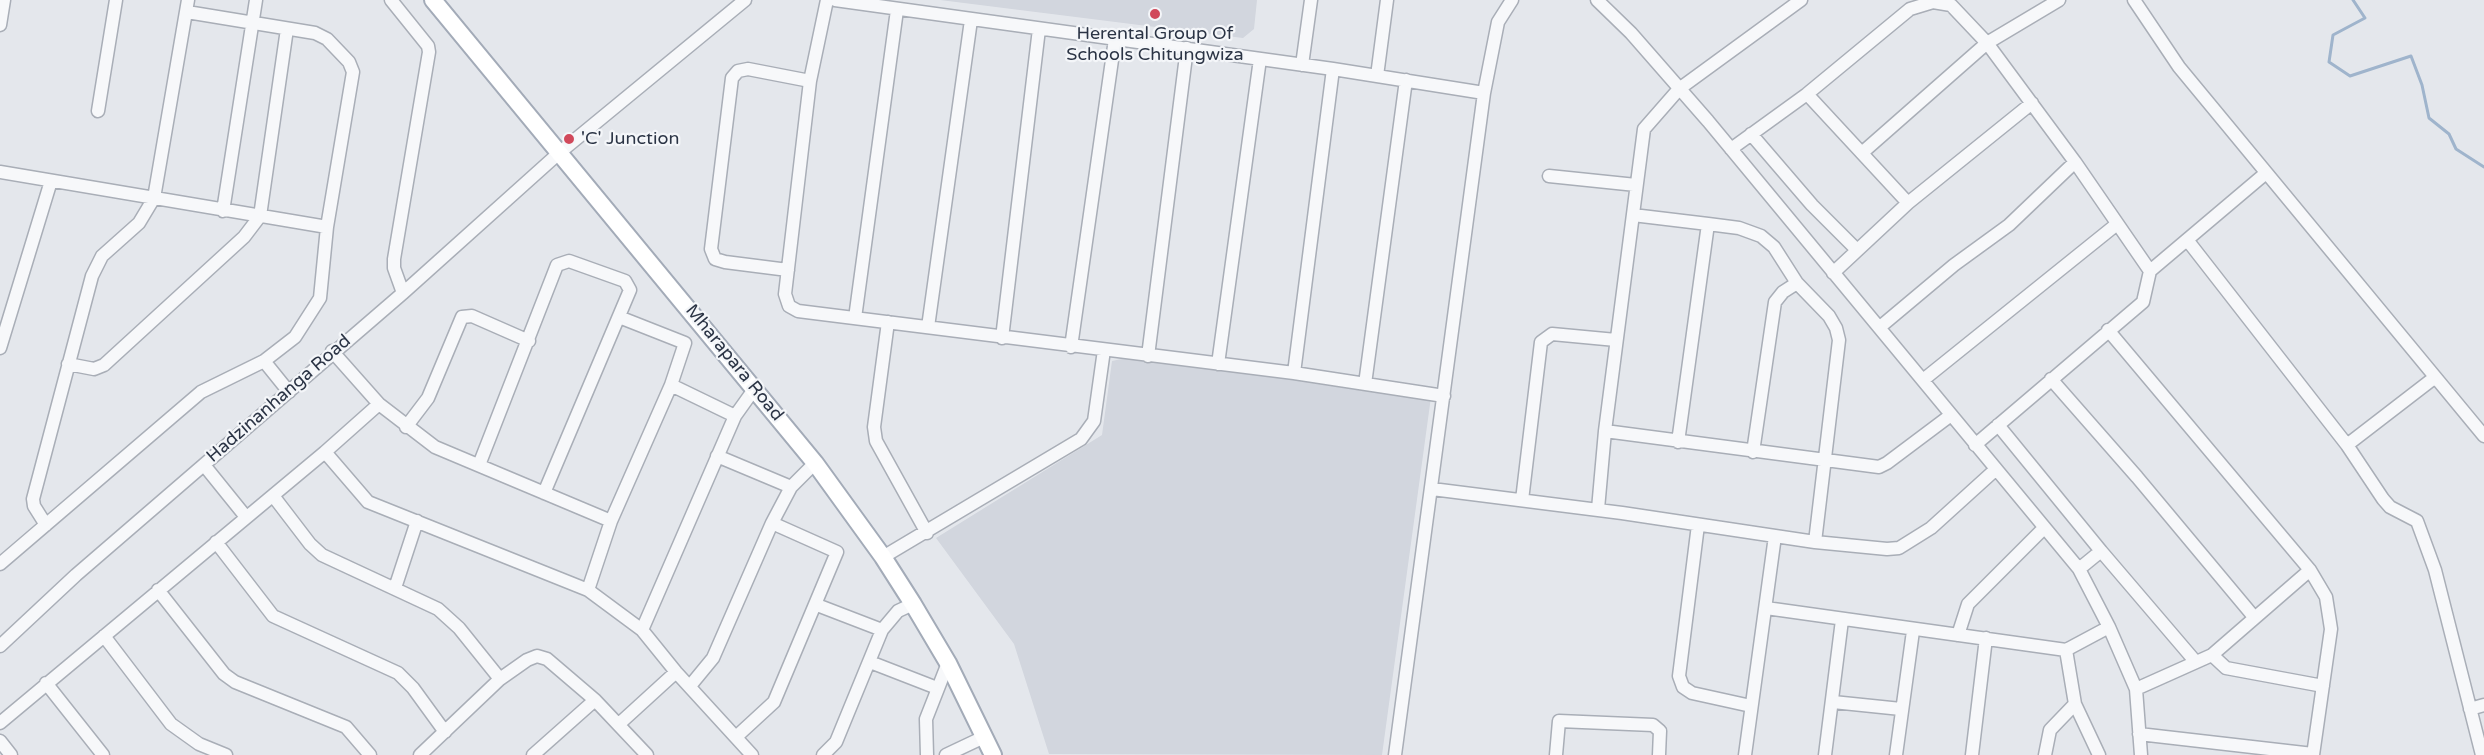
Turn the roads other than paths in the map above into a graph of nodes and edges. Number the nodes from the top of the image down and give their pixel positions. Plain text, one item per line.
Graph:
1 (4, 0) edge
2 (116, 0) edge
3 (256, 0) edge
4 (391, 0) edge
5 (433, 0) edge
6 (745, 0) edge
7 (827, 0) edge
8 (836, 0) edge
9 (1311, 0) edge
10 (1387, 0) edge
11 (1512, 0) edge
12 (1597, 0) edge
13 (1801, 0) edge
14 (2059, 0) edge
15 (2134, 0) edge
16 (1934, 1) edge
17 (187, 6) edge
18 (897, 10) junction
19 (971, 20) junction
20 (252, 22) junction
21 (0, 25) edge
22 (287, 29) junction
23 (1039, 29) junction
24 (1115, 39) junction
25 (1987, 43) junction
26 (1187, 48) junction
27 (1260, 59) junction
28 (1302, 65) junction
29 (1334, 69) junction
30 (1377, 76) junction
31 (1406, 80) junction
32 (810, 81) junction
33 (1679, 89) junction
34 (1484, 93) junction
35 (1807, 94) junction
36 (2032, 103) junction
37 (98, 111) dead end
38 (1751, 134) junction
39 (1731, 149) junction
40 (1863, 152) junction
41 (559, 153) junction
42 (2075, 162) junction
43 (0, 172) edge
44 (2266, 173) junction
45 (1549, 176) dead end
46 (51, 181) junction
47 (1636, 185) junction
48 (154, 198) junction
49 (1908, 203) junction
50 (223, 211) junction
51 (1633, 215) junction
52 (260, 216) junction
53 (1708, 224) junction
54 (2117, 224) junction
55 (327, 227) junction
56 (2188, 241) junction
57 (1856, 249) junction
58 (788, 270) junction
59 (2150, 271) junction
60 (1833, 273) junction
61 (1797, 283) junction
62 (403, 293) junction
63 (619, 317) junction
64 (855, 318) junction
65 (888, 322) junction
66 (928, 327) junction
67 (1880, 327) junction
68 (2108, 330) junction
69 (1002, 338) junction
70 (1616, 340) junction
71 (529, 341) junction
72 (1071, 347) junction
73 (0, 348) edge
74 (1104, 350) junction
75 (332, 351) junction
76 (1148, 356) junction
77 (264, 361) junction
78 (68, 364) junction
79 (1218, 364) junction
80 (1294, 373) junction
81 (2434, 378) junction
82 (2051, 379) junction
83 (1923, 380) junction
84 (1365, 384) junction
85 (671, 385) junction
86 (755, 388) junction
87 (289, 392) junction
88 (1444, 396) junction
89 (379, 404) junction
90 (1951, 415) junction
91 (735, 416) junction
92 (1998, 425) junction
93 (406, 427) junction
94 (1605, 431) junction
95 (2484, 436) edge
96 (1678, 442) junction
97 (1975, 445) junction
98 (2347, 445) junction
99 (325, 452) junction
100 (1753, 452) junction
101 (717, 456) junction
102 (1825, 461) junction
103 (815, 463) junction
104 (204, 465) junction
105 (479, 465) junction
106 (1995, 470) junction
107 (790, 488) junction
108 (1432, 489) junction
109 (544, 494) junction
110 (274, 497) junction
111 (1522, 500) junction
112 (1598, 510) junction
113 (246, 517) junction
114 (417, 521) junction
115 (611, 521) junction
116 (772, 523) junction
117 (46, 525) junction
118 (1698, 525) junction
119 (2043, 529) junction
120 (927, 533) junction
121 (1774, 536) junction
122 (216, 542) junction
123 (1815, 542) junction
124 (2101, 551) junction
125 (883, 556) junction
126 (0, 564) edge
127 (2079, 570) junction
128 (2310, 570) junction
129 (395, 588) junction
130 (158, 590) junction
131 (588, 590) junction
132 (913, 604) junction
133 (817, 605) junction
134 (1766, 608) junction
135 (2254, 617) junction
136 (1842, 621) junction
137 (2109, 627) junction
138 (642, 630) junction
139 (882, 630) junction
140 (1913, 631) junction
141 (1958, 635) junction
142 (104, 636) junction
143 (1986, 638) junction
144 (0, 646) edge
145 (2066, 650) junction
146 (2212, 655) junction
147 (2195, 661) junction
148 (870, 663) junction
149 (948, 663) junction
150 (676, 672) junction
151 (500, 679) junction
152 (46, 683) junction
153 (690, 686) junction
154 (2323, 686) junction
155 (937, 688) junction
156 (2136, 689) junction
157 (595, 700) junction
158 (1833, 702) junction
159 (2075, 704) junction
160 (2484, 705) edge
161 (1751, 706) junction
162 (1901, 709) junction
163 (2470, 709) junction
164 (0, 723) edge
165 (619, 724) junction
166 (445, 732) junction
167 (2139, 734) junction
168 (736, 737) junction
169 (984, 737) junction
170 (0, 741) edge
171 (2313, 754) edge
172 (11, 755) edge
173 (103, 755) edge
174 (226, 755) edge
175 (370, 755) edge
176 (420, 755) edge
177 (532, 755) edge
178 (647, 755) edge
179 (752, 755) edge
180 (823, 755) edge
181 (927, 755) edge
182 (946, 755) edge
183 (993, 755) edge
184 (1395, 755) edge
185 (1557, 755) edge
186 (1659, 755) edge
187 (1745, 755) edge
188 (1825, 755) edge
189 (1896, 755) edge
190 (1972, 755) edge
191 (2045, 755) edge
192 (2099, 755) edge
193 (2141, 755) edge
194 (2482, 755) edge

1 - 21 street
2 - 37 street
3 - 20 street
4 - 62 street
5 - 41 main road, Mharapara Road
6 - 41 street, Hadzinanhanga Road
7 - 32 street
8 - 18 street
9 - 28 street
10 - 30 street
11 - 34 street
12 - 33 street
13 - 33 street
14 - 25 street
15 - 44 street
16 - 25 street
16 - 35 street
17 - 20 street
17 - 48 street
18 - 19 street
18 - 64 street
19 - 23 street
19 - 66 street
20 - 22 street
20 - 50 street
22 - 52 street
22 - 55 street
23 - 24 street
23 - 69 street
24 - 26 street
24 - 72 street
25 - 36 street
25 - 40 street
26 - 27 street
26 - 76 street
27 - 28 street
27 - 79 street
28 - 29 street
29 - 30 street
29 - 80 street
30 - 31 street
31 - 34 street
31 - 84 street
32 - 58 street
32 - 58 street
33 - 39 street
33 - 47 street
34 - 88 street
35 - 38 street
35 - 40 street
36 - 42 street
36 - 49 street
38 - 39 street
38 - 57 street
39 - 60 street
40 - 49 street
41 - 62 street, Hadzinanhanga Road
41 - 86 main road, Mharapara Road
42 - 54 street
42 - 67 street
43 - 46 street
44 - 56 street
44 - 81 street
45 - 47 street
46 - 48 street
46 - 73 street
47 - 51 street
48 - 50 street
48 - 78 street
49 - 57 street
50 - 52 street
51 - 53 street
51 - 70 street
52 - 55 street
52 - 78 street
53 - 61 street
53 - 96 street
54 - 59 street
54 - 83 street
55 - 77 street
56 - 59 street
56 - 98 street
57 - 60 street
58 - 64 street
59 - 68 street
60 - 67 street
61 - 100 street
61 - 102 street
62 - 75 street, Hadzinanhanga Road
63 - 71 street
63 - 85 street
63 - 109 street
64 - 65 street
65 - 66 street
65 - 120 street
66 - 69 street
67 - 83 street
68 - 82 street
68 - 128 street
69 - 72 street
70 - 94 street
70 - 111 street
71 - 93 street
71 - 105 street
72 - 74 street
74 - 76 street
74 - 120 street
75 - 87 street, Hadzinanhanga Road
75 - 89 street
76 - 79 street
77 - 87 street
77 - 117 street
78 - 117 street
79 - 80 street
80 - 84 street
81 - 95 street
81 - 98 street
82 - 92 street
82 - 135 street
83 - 90 street
84 - 88 street
85 - 91 street
85 - 115 street
86 - 91 street
86 - 103 main road, Mharapara Road
87 - 104 street, Hadzinanhanga Road
88 - 108 street
89 - 93 street
89 - 99 street
90 - 97 street
90 - 102 street
91 - 101 street
92 - 97 street
92 - 124 street
93 - 105 street
94 - 96 street
94 - 112 street
96 - 100 street
97 - 106 street
98 - 163 street
99 - 110 street
99 - 114 street
100 - 102 street
101 - 107 street
101 - 138 street
102 - 123 street
103 - 107 street
103 - 125 main road, Mharapara Road
104 - 113 street
104 - 144 street, Hadzinanhanga Road
105 - 109 street
106 - 119 street
106 - 123 street
107 - 116 street
108 - 111 street
108 - 184 street
109 - 115 street
110 - 113 street
110 - 129 street
111 - 112 street
112 - 118 street
113 - 122 street
114 - 129 street
114 - 131 street
115 - 131 street
116 - 133 street
116 - 153 street
117 - 126 street
118 - 121 street
118 - 161 street
119 - 127 street
119 - 141 street
120 - 125 street
121 - 123 street
121 - 134 street
122 - 130 street
122 - 166 street
124 - 127 street
124 - 147 street
125 - 132 main road, Mharapara Road
127 - 137 street
128 - 135 street
128 - 154 street
129 - 151 street
130 - 142 street
130 - 175 street
131 - 138 street
132 - 139 street
132 - 149 main road, Mharapara Road
133 - 139 street
133 - 168 street
134 - 136 street
134 - 161 street
135 - 146 street
136 - 140 street
136 - 158 street
137 - 145 street
137 - 156 street
138 - 150 street
139 - 148 street
140 - 141 street
140 - 162 street
141 - 143 street
142 - 152 street
142 - 174 street
143 - 145 street
143 - 190 street
145 - 159 street
146 - 147 street
146 - 154 street
147 - 156 street
148 - 155 street
148 - 180 street
149 - 155 street
149 - 169 main road, Mharapara Road
150 - 153 street
150 - 165 street
151 - 157 street
151 - 166 street
152 - 164 street
152 - 173 street
153 - 168 street
154 - 171 street
155 - 181 street
156 - 167 street
157 - 165 street
157 - 177 street
158 - 162 street
158 - 188 street
159 - 191 street
159 - 192 street
160 - 163 street
161 - 187 street
162 - 189 street
163 - 194 street
165 - 178 street
166 - 176 street
167 - 171 street
167 - 193 street
168 - 179 street
169 - 182 street
169 - 183 main road, Mharapara Road
170 - 172 street
185 - 186 street

